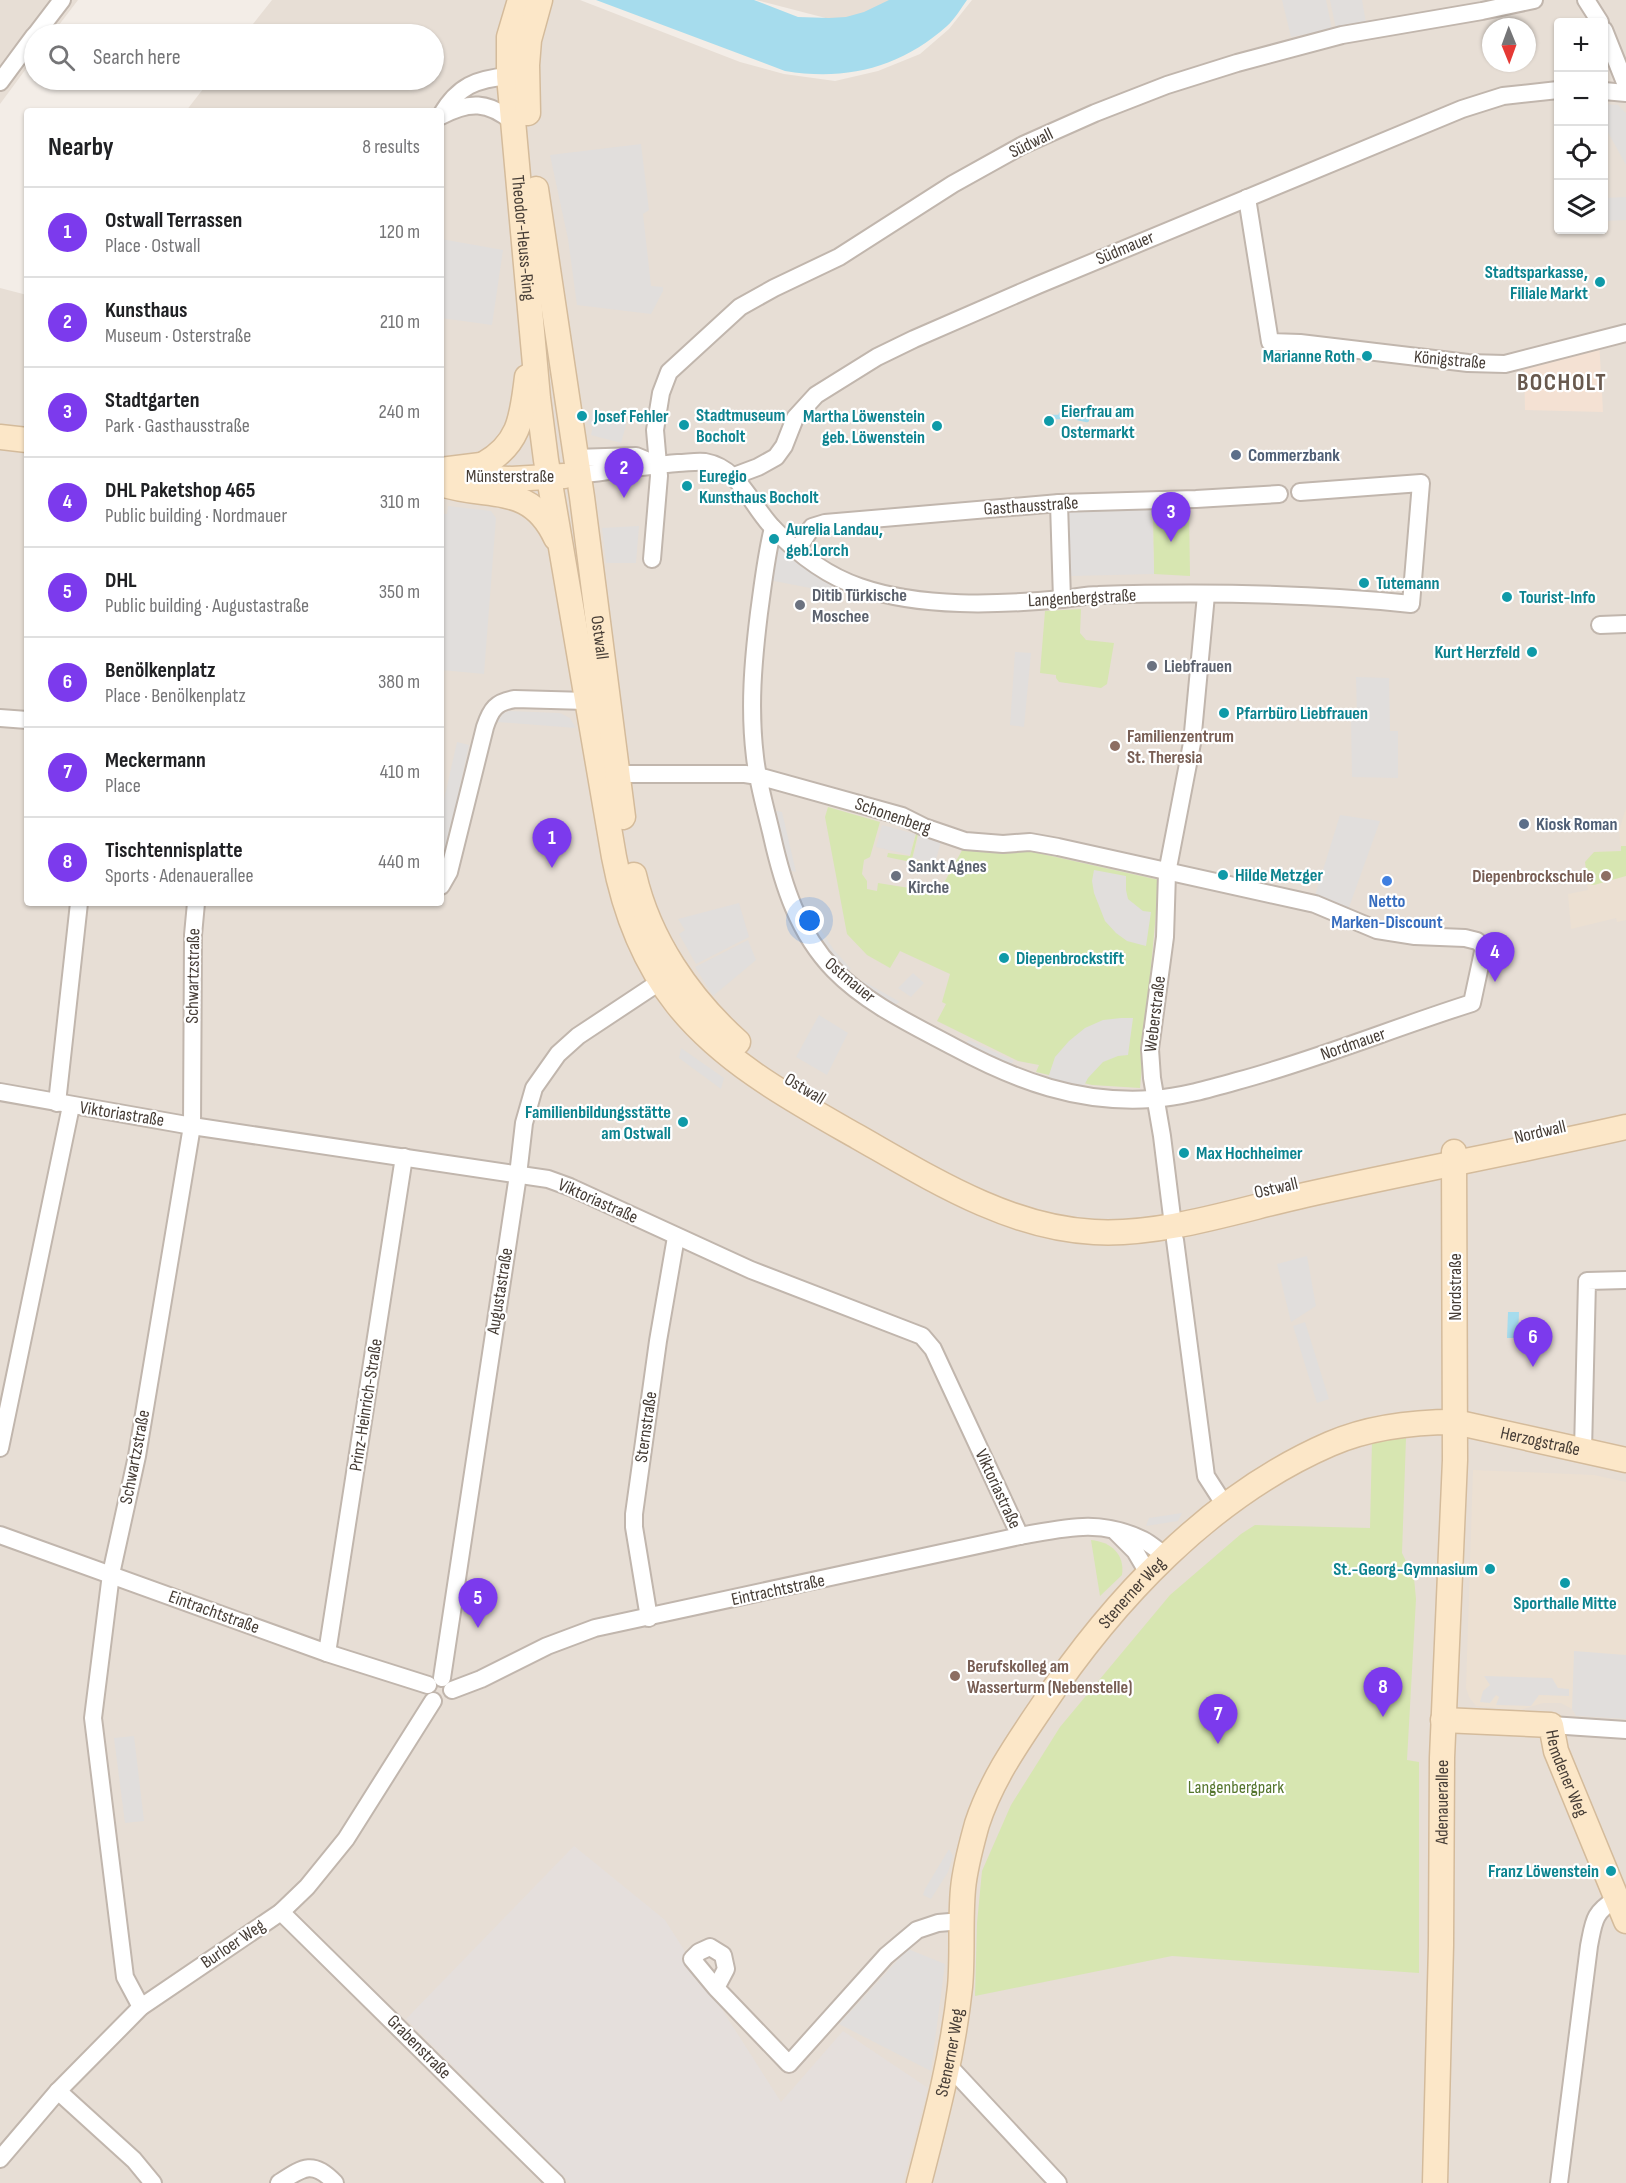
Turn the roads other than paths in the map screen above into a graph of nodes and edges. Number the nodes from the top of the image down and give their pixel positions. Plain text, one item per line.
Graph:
1 (62, 0) edge
2 (520, 0) edge
3 (540, 0) edge
4 (1534, 0) edge
5 (1586, 0) edge
6 (1597, 18) edge
7 (43, 24) edge
8 (1608, 40) edge
9 (24, 50) edge
10 (509, 76) junction
11 (0, 82) edge
12 (1626, 85) edge
13 (1554, 90) edge
14 (1608, 91) edge
15 (1626, 93) edge
16 (444, 110) edge
17 (444, 114) edge
18 (513, 122) junction
19 (1248, 198) junction
20 (532, 333) junction
21 (1626, 333) edge
22 (0, 438) edge
23 (24, 440) edge
24 (483, 464) junction
25 (658, 465) junction
26 (562, 467) junction
27 (444, 470) edge
28 (444, 476) edge
29 (734, 476) junction
30 (444, 485) edge
31 (1300, 492) dead end
32 (1279, 494) dead end
33 (1059, 503) junction
34 (773, 528) junction
35 (797, 550) junction
36 (563, 553) junction
37 (652, 559) dead end
38 (1206, 595) junction
39 (1062, 599) junction
40 (1626, 624) edge
41 (1600, 625) dead end
42 (587, 701) junction
43 (0, 717) edge
44 (24, 720) edge
45 (617, 774) junction
46 (758, 776) junction
47 (1167, 873) junction
48 (444, 881) edge
49 (79, 906) edge
50 (196, 906) edge
51 (1465, 938) joint
52 (668, 977) junction
53 (0, 1092) edge
54 (1156, 1099) junction
55 (64, 1104) junction
56 (1626, 1112) edge
57 (192, 1126) junction
58 (1626, 1127) edge
59 (404, 1157) junction
60 (1455, 1158) junction
61 (518, 1175) junction
62 (1173, 1225) junction
63 (676, 1237) junction
64 (1626, 1280) edge
65 (1455, 1422) junction
66 (0, 1448) edge
67 (1583, 1451) junction
68 (1626, 1460) edge
69 (1226, 1507) junction
70 (1113, 1529) junction
71 (0, 1535) edge
72 (1020, 1536) junction
73 (1166, 1556) junction
74 (1148, 1573) junction
75 (111, 1574) junction
76 (649, 1618) junction
77 (327, 1653) junction
78 (439, 1688) junction
79 (1443, 1720) junction
80 (1551, 1725) junction
81 (1626, 1730) edge
82 (1616, 1899) junction
83 (281, 1912) junction
84 (962, 1921) junction
85 (1626, 1921) edge
86 (716, 1988) dead end
87 (141, 2007) junction
88 (948, 2066) junction
89 (58, 2091) junction
90 (3, 2150) edge
91 (153, 2183) edge
92 (279, 2183) edge
93 (335, 2183) edge
94 (556, 2183) edge
95 (919, 2183) edge
96 (1058, 2183) edge
97 (1435, 2183) edge
98 (1559, 2183) edge

1 - 7 street
2 - 10 main road, Theodor-Heuss-Ring
3 - 26 main road, Theodor-Heuss-Ring
4 - 25 street, Südwall
5 - 6 street
8 - 12 street
9 - 11 street
10 - 16 street
10 - 18 main road, Theodor-Heuss-Ring
13 - 19 street, Südmauer
14 - 15 street
17 - 18 street
18 - 20 main road, Theodor-Heuss-Ring
19 - 21 street, Königstraße
19 - 29 street, Südmauer
20 - 24 main road
20 - 26 main road
22 - 23 main road
24 - 26 main road, Münsterstraße
24 - 27 main road, Münsterstraße
25 - 26 street
25 - 29 street
25 - 37 street, Südwall
26 - 28 main road, Münsterstraße
26 - 36 main road, Ostwall
26 - 45 main road, Ostwall
29 - 34 street, Langenbergstraße
30 - 36 main road, Ostwall
31 - 38 street, Langenbergstraße
32 - 33 street, Gasthausstraße
33 - 35 street, Gasthausstraße
33 - 39 street
34 - 35 street, Langenbergstraße
34 - 46 street, Ostmauer
35 - 39 street, Langenbergstraße
36 - 42 main road, Ostwall
38 - 39 street, Langenbergstraße
38 - 47 street, Weberstraße
40 - 41 street
42 - 48 street
42 - 52 main road, Ostwall
43 - 44 street
45 - 46 street, Schonenberg
45 - 52 main road, Ostwall
46 - 47 street, Schonenberg
46 - 54 street, Ostmauer
47 - 51 street, Schonenberg
47 - 54 street, Weberstraße
49 - 55 street
50 - 57 street, Schwartzstraße
51 - 54 street, Nordmauer
52 - 61 street, Augustastraße
52 - 62 main road, Ostwall
53 - 55 street, Viktoriastraße
54 - 62 street, Weberstraße
55 - 57 street, Viktoriastraße
55 - 66 street
56 - 60 main road, Nordwall
57 - 59 street, Viktoriastraße
57 - 75 street, Schwartzstraße
58 - 60 main road, Nordwall
59 - 61 street, Viktoriastraße
59 - 77 street, Prinz-Heinrich-Straße
60 - 62 main road, Ostwall
60 - 65 main road, Nordstraße
61 - 63 street, Viktoriastraße
61 - 78 street, Augustastraße
62 - 69 street, Weberstraße
63 - 72 street, Viktoriastraße
63 - 76 street, Sternstraße
64 - 67 street
65 - 67 main road, Herzogstraße
65 - 69 main road, Stenerner Weg
65 - 79 main road, Adenauerallee
67 - 68 main road, Herzogstraße
69 - 73 main road, Stenerner Weg
70 - 72 street, Eintrachtstraße
70 - 73 street, Eintrachtstraße
70 - 74 street
71 - 75 street, Eintrachtstraße
72 - 76 street, Eintrachtstraße
73 - 74 main road, Stenerner Weg
74 - 84 main road, Stenerner Weg
75 - 77 street, Eintrachtstraße
75 - 87 street, Schwartzstraße
76 - 78 street, Eintrachtstraße
77 - 78 street, Eintrachtstraße
78 - 83 street, Burloer Weg
79 - 80 main road, Hemdener Weg
79 - 97 main road, Adenauerallee
80 - 81 street
80 - 82 main road, Hemdener Weg
82 - 85 main road, Hemdener Weg
82 - 98 street
83 - 87 street, Burloer Weg
83 - 94 street, Grabenstraße
84 - 86 street
84 - 88 main road, Stenerner Weg
87 - 89 street, Burloer Weg
88 - 95 main road, Stenerner Weg
88 - 96 street
89 - 90 street, Burloer Weg
89 - 91 street
92 - 93 street

